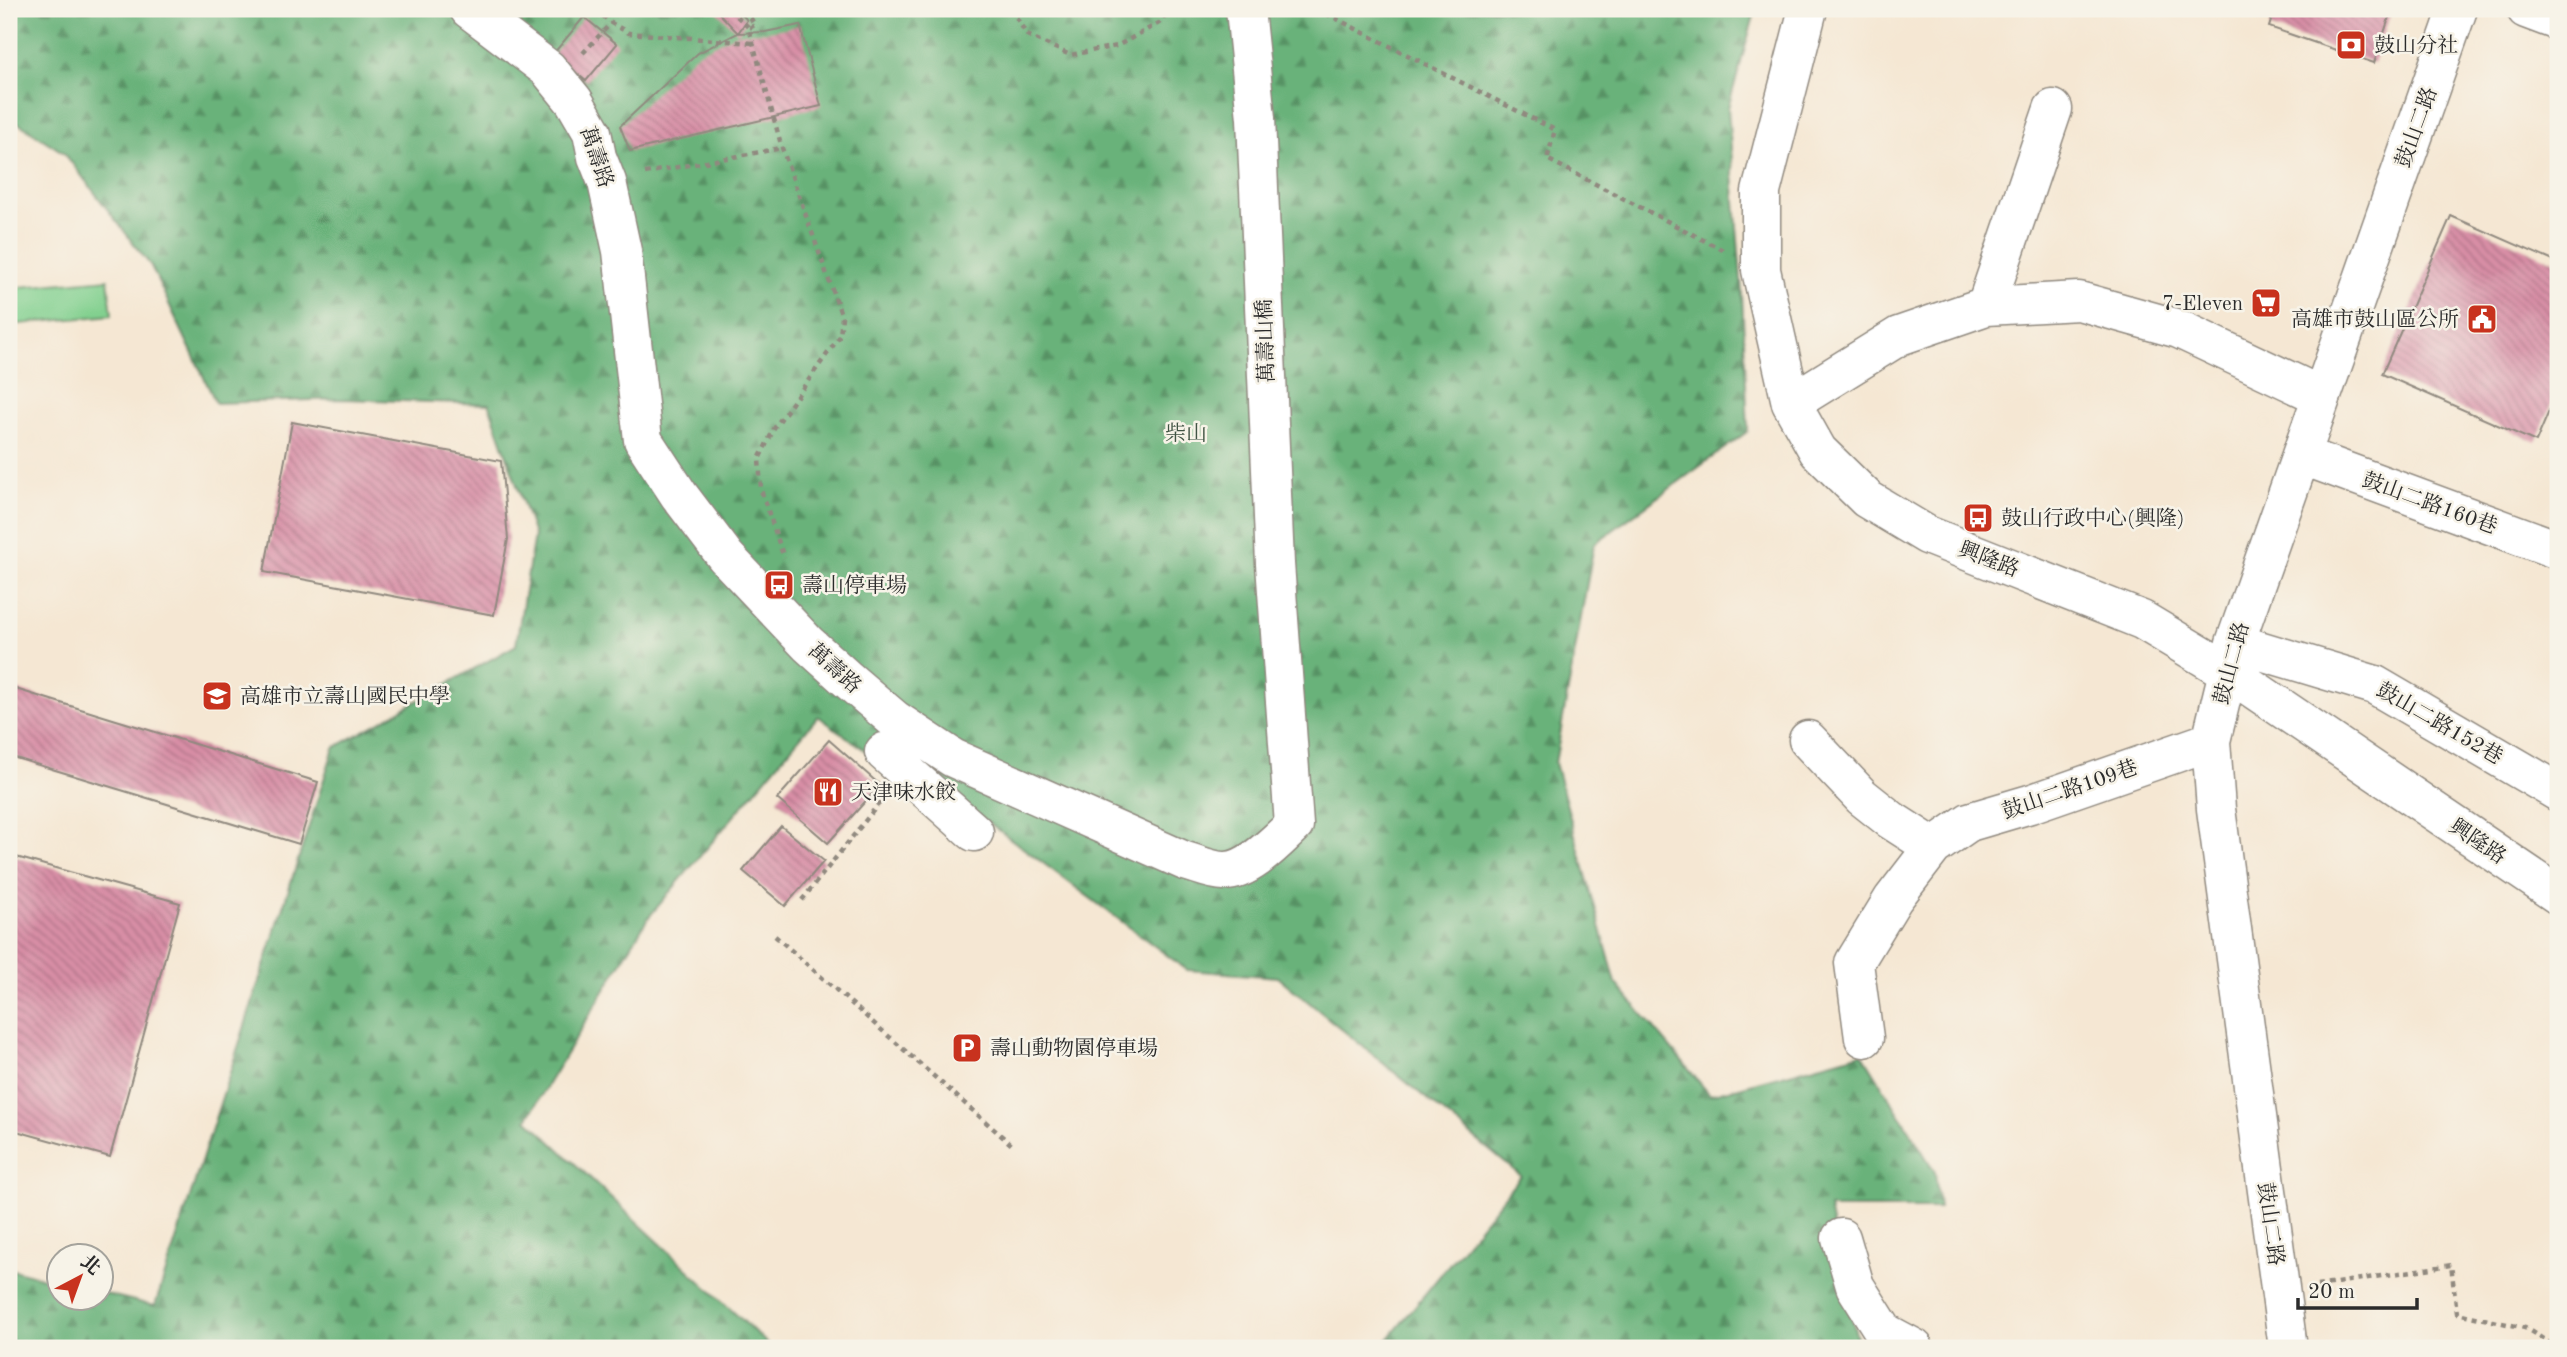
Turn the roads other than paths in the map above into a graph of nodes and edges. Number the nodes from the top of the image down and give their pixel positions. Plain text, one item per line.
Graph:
1 (469, 9) edge
2 (1245, 9) edge
3 (1808, 9) edge
4 (2458, 9) edge
5 (2526, 9) edge
6 (2558, 21) edge
7 (2053, 109) dead end
8 (1986, 306) junction
9 (2321, 396) junction
10 (1791, 403) junction
11 (2301, 455) junction
12 (2558, 550) edge
13 (1275, 564) joint
14 (2231, 657) junction
15 (1808, 740) dead end
16 (2211, 741) junction
17 (895, 761) road end
18 (2558, 792) edge
19 (974, 832) dead end
20 (1933, 847) junction
21 (2558, 895) edge
22 (1864, 1038) dead end
23 (1841, 1238) dead end
24 (1914, 1348) edge
25 (2288, 1348) edge

1 - 13 street, 萬壽路
2 - 13 street, 萬壽山橋
3 - 10 street, 興隆路
4 - 9 street, 鼓山二路
5 - 6 street
7 - 8 street
8 - 9 street
8 - 10 street
9 - 11 street, 鼓山二路
10 - 14 street, 興隆路
11 - 12 street, 鼓山二路160巷
11 - 14 street, 鼓山二路
14 - 16 street, 鼓山二路
14 - 18 street, 鼓山二路152巷
14 - 21 street, 興隆路
15 - 20 street
16 - 20 street, 鼓山二路109巷
16 - 25 street, 鼓山二路
17 - 19 street
20 - 22 street, 鼓山二路109巷
23 - 24 street

